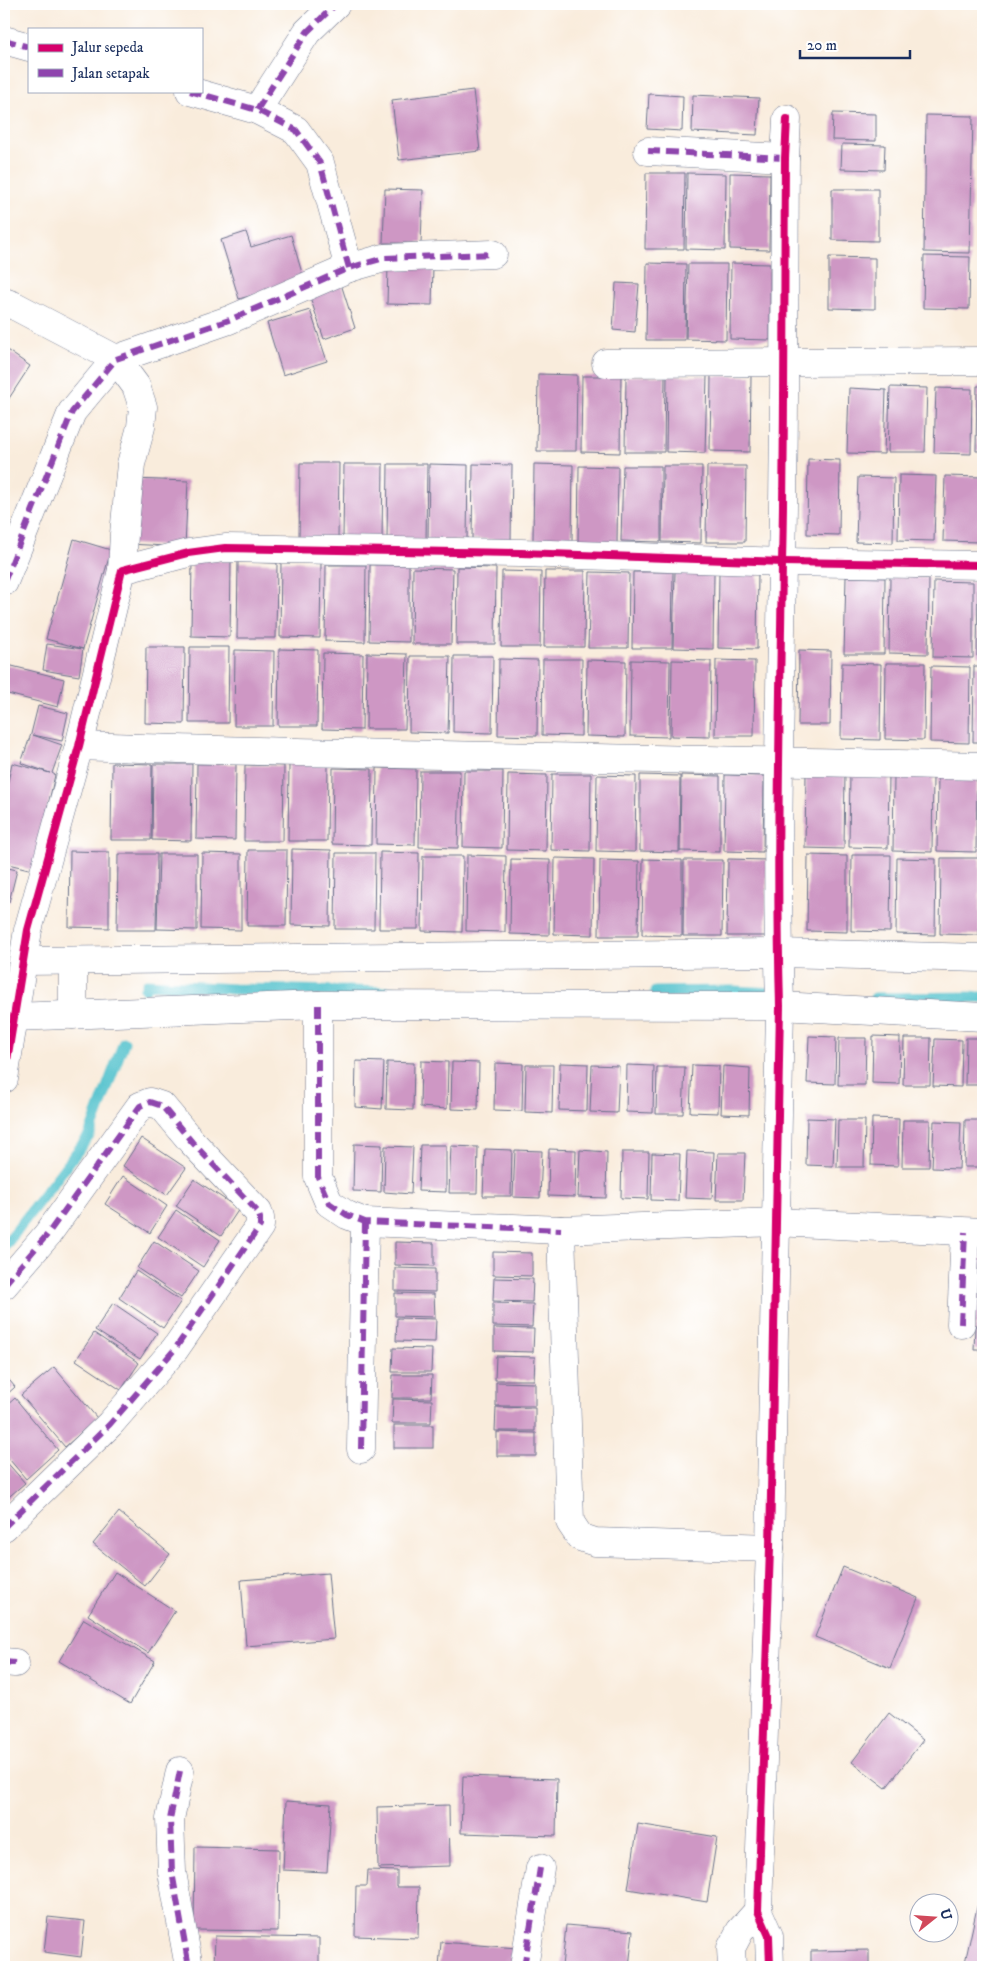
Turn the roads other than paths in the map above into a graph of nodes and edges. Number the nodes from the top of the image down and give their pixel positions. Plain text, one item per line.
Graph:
1 (336, 4) edge
2 (4, 40) edge
3 (28, 47) edge
4 (194, 92) edge
5 (257, 110) junction
6 (787, 119) dead end
7 (648, 151) dead end
8 (785, 158) junction
9 (493, 254) dead end
10 (349, 268) junction
11 (4, 302) edge
12 (116, 359) junction
13 (784, 361) junction
14 (983, 361) edge
15 (606, 363) dead end
16 (782, 562) junction
17 (983, 565) edge
18 (122, 570) junction
19 (4, 582) edge
20 (79, 746) junction
21 (778, 761) junction
22 (983, 766) edge
23 (778, 958) junction
24 (983, 958) edge
25 (23, 961) junction
26 (73, 961) junction
27 (780, 1001) junction
28 (318, 1005) junction
29 (73, 1015) junction
30 (14, 1017) junction
31 (983, 1017) edge
32 (4, 1078) edge
33 (365, 1222) junction
34 (775, 1222) junction
35 (561, 1230) junction
36 (974, 1232) edge
37 (4, 1284) edge
38 (961, 1324) dead end
39 (361, 1449) dead end
40 (4, 1527) edge
41 (770, 1548) junction
42 (180, 1771) dead end
43 (540, 1868) dead end
44 (758, 1911) junction
45 (189, 1967) edge
46 (524, 1967) edge
47 (732, 1967) edge
48 (770, 1967) edge

1 - 5 street
2 - 3 street
4 - 5 street
5 - 10 street
6 - 8 street
7 - 8 street
8 - 13 street
9 - 10 street
10 - 12 street
11 - 12 street
12 - 18 street
12 - 19 street
13 - 14 street
13 - 15 street
13 - 16 street
16 - 17 street
16 - 18 street
16 - 21 street
18 - 20 street
20 - 21 street
20 - 25 street
21 - 22 street
21 - 23 street
23 - 24 street
23 - 26 street
23 - 27 street
25 - 26 street
25 - 30 street
26 - 29 street
27 - 28 street
27 - 31 street
27 - 34 street
28 - 29 street
28 - 33 street
29 - 30 street
30 - 32 street
33 - 35 street
33 - 39 street
34 - 35 street
34 - 36 street
34 - 41 street
35 - 41 street
36 - 38 street
37 - 40 street
41 - 44 street
42 - 45 street
43 - 46 street
44 - 47 street
44 - 48 street

